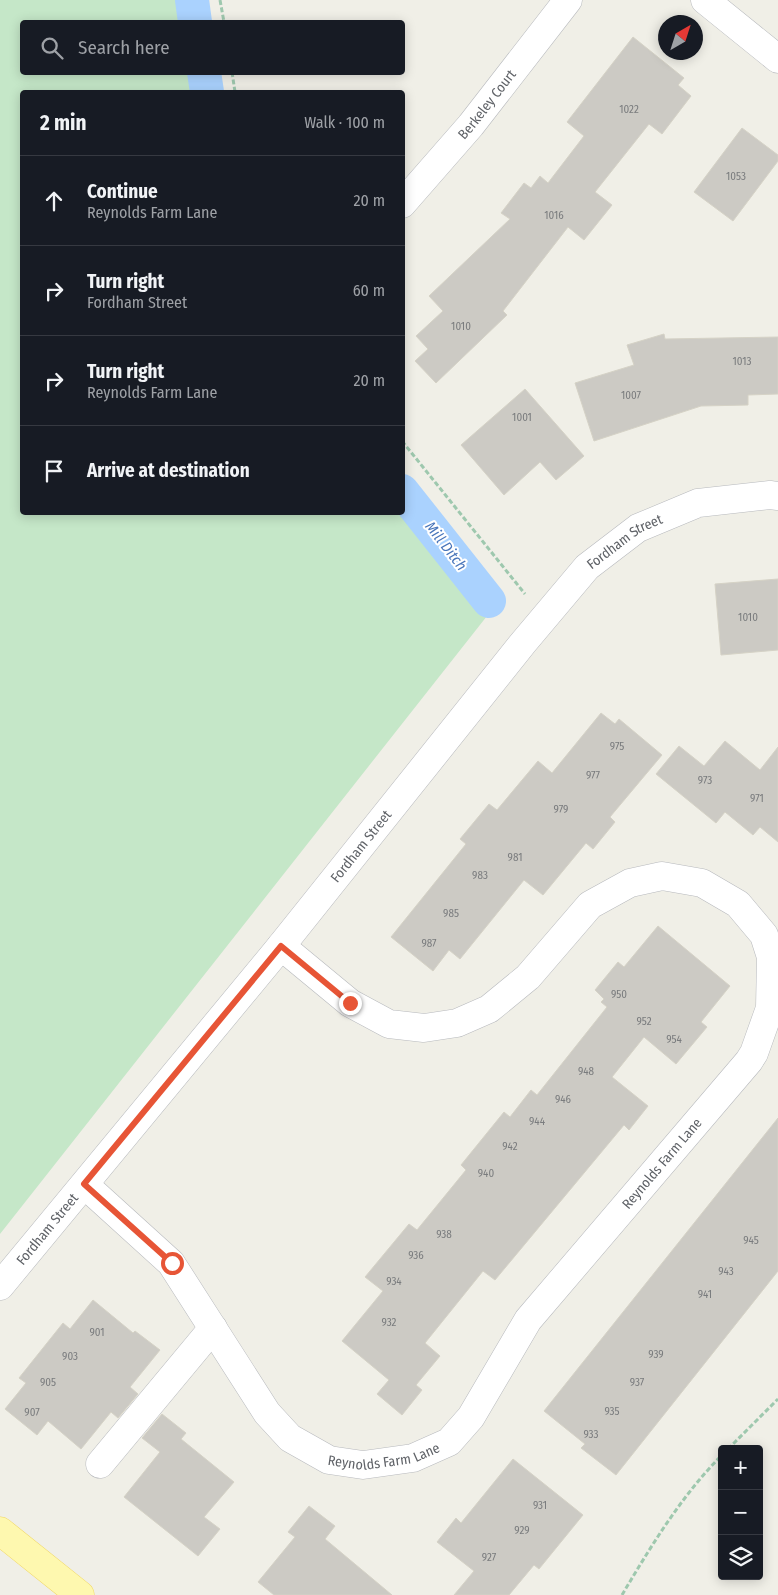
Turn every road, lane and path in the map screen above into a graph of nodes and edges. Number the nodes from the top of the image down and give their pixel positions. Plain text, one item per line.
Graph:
1 (220, 0) edge
2 (568, 0) edge
3 (705, 0) edge
4 (224, 20) edge
5 (778, 59) edge
6 (232, 75) edge
7 (235, 90) edge
8 (405, 201) edge
9 (405, 445) edge
10 (778, 496) edge
11 (544, 618) junction
12 (281, 946) junction
13 (84, 1184) junction
14 (0, 1286) edge
15 (213, 1328) junction
16 (778, 1398) edge
17 (732, 1445) edge
18 (718, 1459) edge
19 (100, 1464) dead end
20 (0, 1531) edge
21 (80, 1595) edge
22 (622, 1595) edge

1 - 4 path
2 - 8 street, Berkeley Court
3 - 5 street
6 - 7 path
9 - 11 path
10 - 11 street, Fordham Street
11 - 12 street, Fordham Street
12 - 13 street, Fordham Street
12 - 15 street, Reynolds Farm Lane
13 - 14 street, Fordham Street
13 - 15 street, Reynolds Farm Lane
15 - 19 street
16 - 17 path
18 - 22 path
20 - 21 main road

